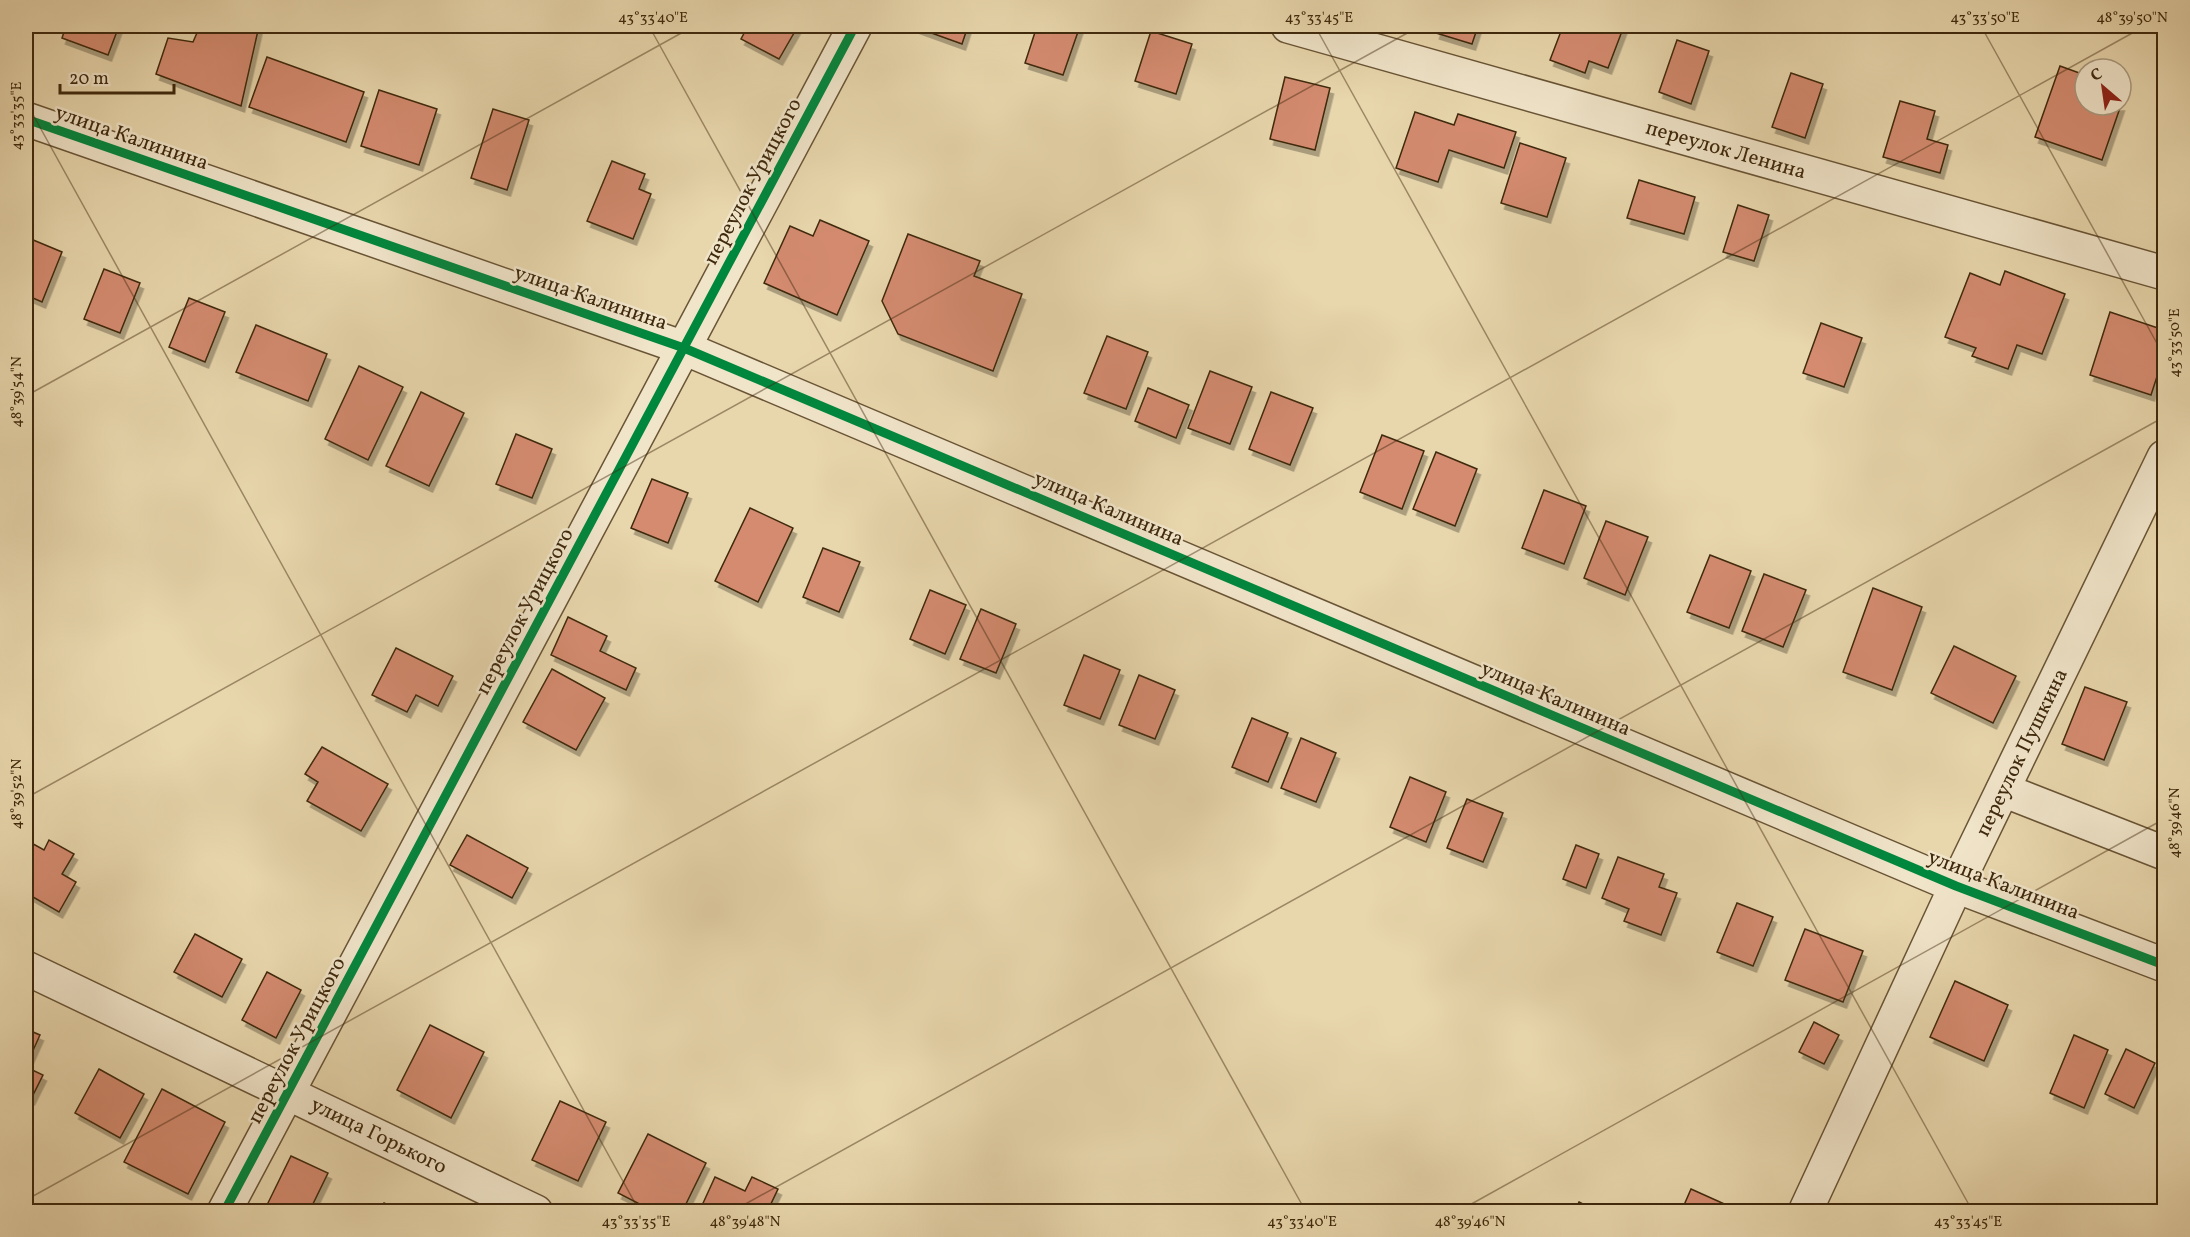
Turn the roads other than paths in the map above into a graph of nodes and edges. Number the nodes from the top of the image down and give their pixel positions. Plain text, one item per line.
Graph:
1 (855, 26) edge
2 (1288, 26) edge
3 (26, 119) edge
4 (2164, 273) edge
5 (684, 348) junction
6 (2164, 457) edge
7 (2003, 790) junction
8 (2164, 853) edge
9 (1956, 886) junction
10 (2164, 965) edge
11 (26, 968) edge
12 (289, 1092) junction
13 (224, 1212) edge
14 (536, 1212) edge
15 (1805, 1212) edge

1 - 5 street, переулок Урицкого
2 - 4 street, переулок Ленина
3 - 5 street, улица Калинина
5 - 9 street, улица Калинина
5 - 12 street, переулок Урицкого
6 - 7 street, переулок Пушкина
7 - 8 street
7 - 9 street, переулок Пушкина
9 - 10 street, улица Калинина
9 - 15 street, переулок Пушкина
11 - 12 street, улица Горького
12 - 13 street, переулок Урицкого
12 - 14 street, улица Горького

